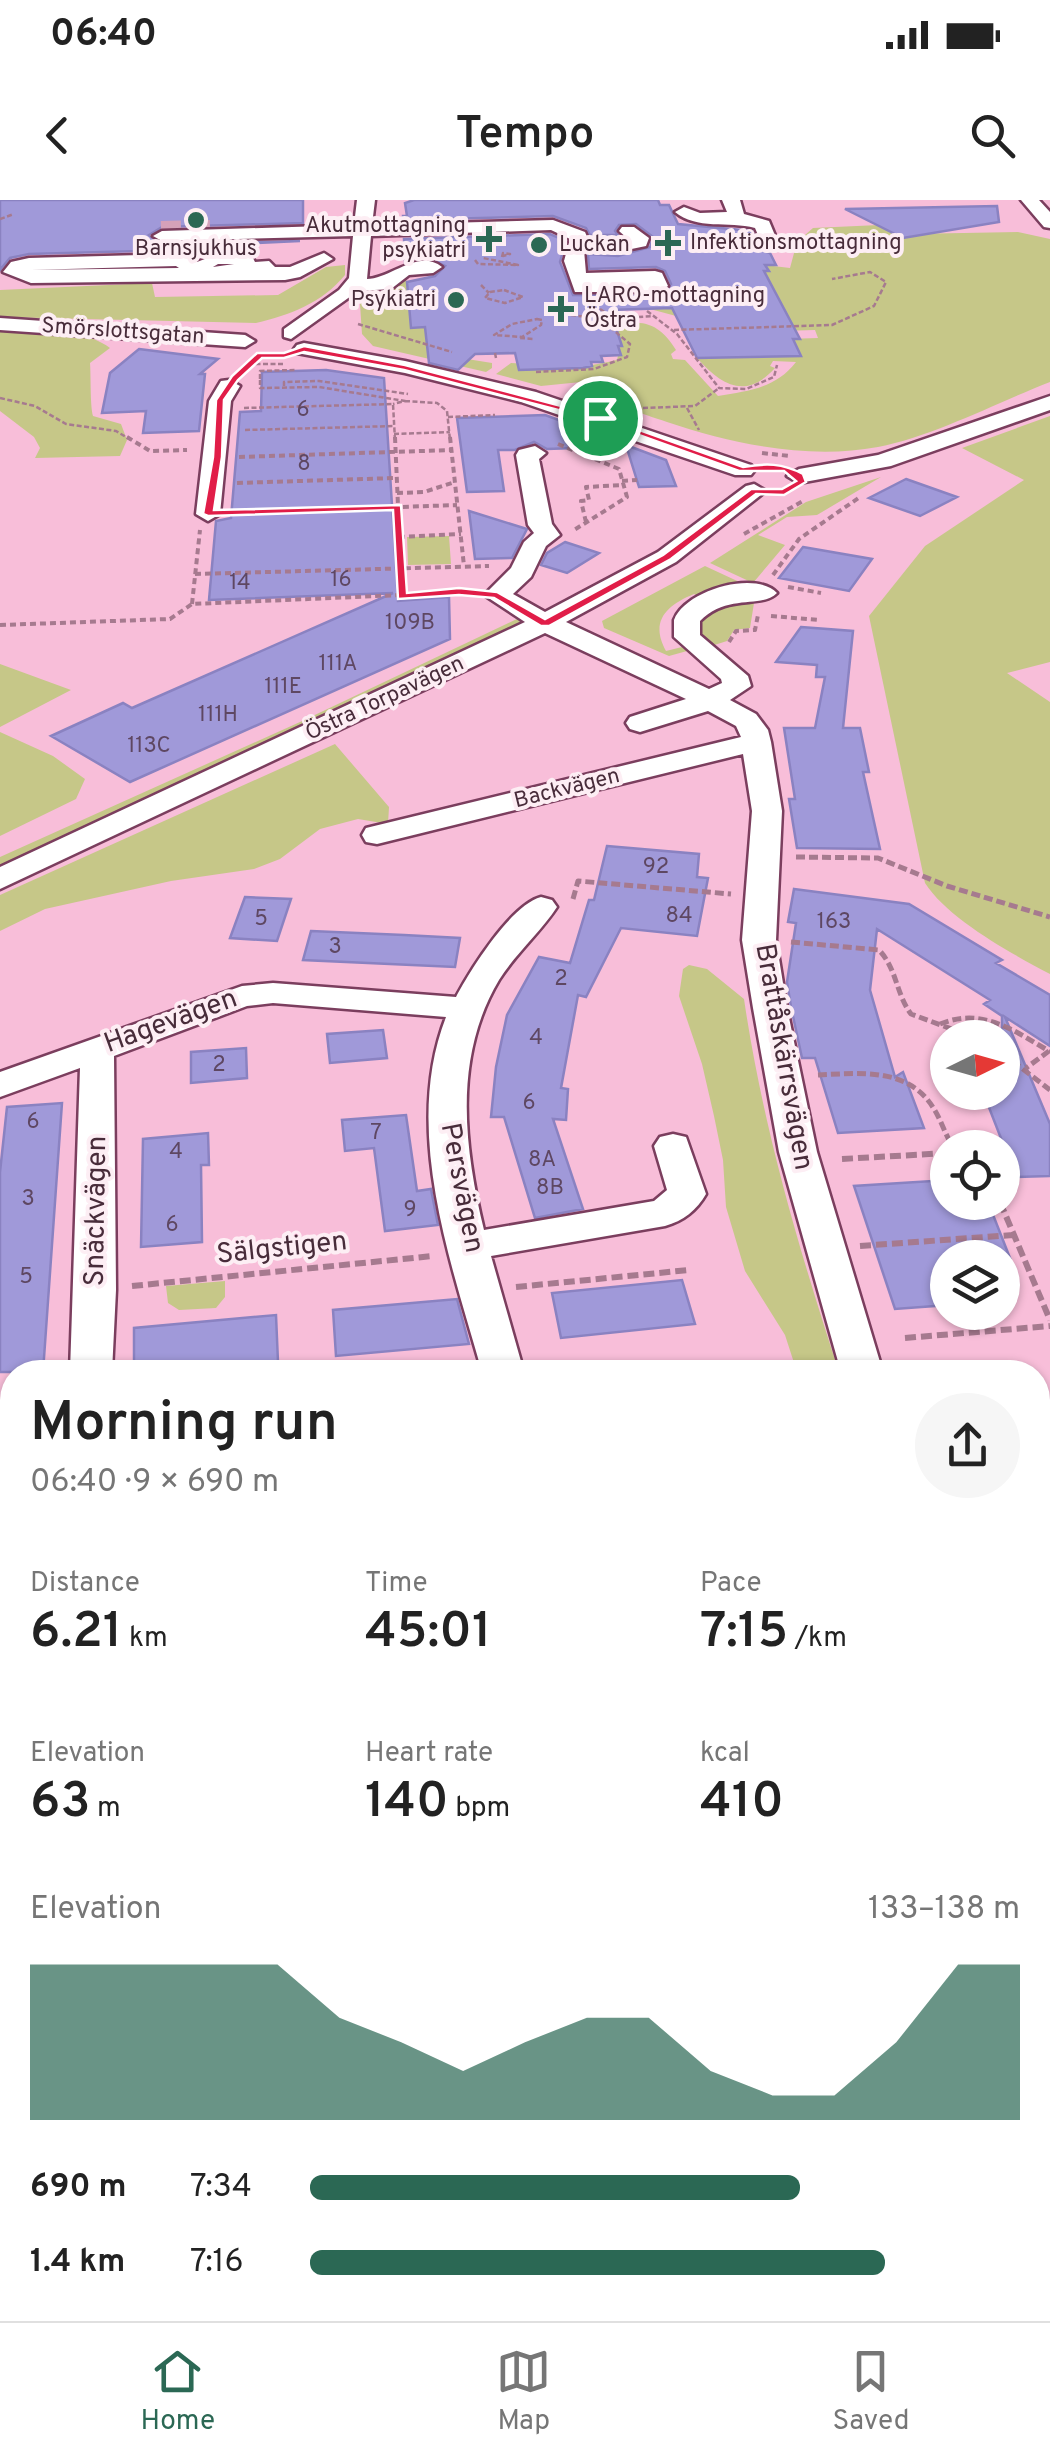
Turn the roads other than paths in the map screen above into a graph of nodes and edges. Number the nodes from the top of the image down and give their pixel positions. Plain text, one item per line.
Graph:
1 (1030, 200) edge
2 (733, 208) edge
3 (684, 212) dead end
4 (366, 216) edge
5 (1050, 225) edge
6 (1029, 227) dead end
7 (210, 230) tunnel mouth
8 (628, 232) dead end
9 (237, 234) junction
10 (162, 236) dead end
11 (580, 244) junction
12 (770, 245) dead end
13 (364, 258) junction
14 (276, 266) junction
15 (433, 267) dead end
16 (199, 276) junction
17 (581, 284) road end
18 (353, 285) junction
19 (170, 289) dead end
20 (0, 324) edge
21 (294, 354) junction
22 (253, 364) junction
23 (1050, 403) edge
24 (543, 447) road end
25 (771, 484) junction
26 (208, 514) road end
27 (761, 604) road end
28 (545, 623) junction
29 (709, 700) junction
30 (640, 723) dead end
31 (757, 742) junction
32 (377, 836) dead end
33 (0, 880) edge
34 (541, 907) dead end
35 (467, 1008) junction
36 (94, 1050) junction
37 (0, 1085) edge
38 (673, 1146) dead end
39 (472, 1249) junction
40 (92, 1360) edge
41 (500, 1360) edge
42 (858, 1360) edge

1 - 5 street
2 - 3 street
2 - 12 street
4 - 9 street
4 - 11 street
4 - 13 street
5 - 6 street
7 - 9 street
8 - 11 street
9 - 10 street
11 - 17 street
13 - 14 street
13 - 18 street
14 - 16 street
14 - 19 street
15 - 18 street
16 - 16 street
18 - 21 street
20 - 22 street, Smörslottsgatan
21 - 22 street, Smörslottsgatan
21 - 25 street, Smörslottsgatan
22 - 26 street
23 - 25 street, Östra Torpavägen
24 - 28 street
25 - 25 street
25 - 28 street, Östra Torpavägen
27 - 29 street
28 - 29 street
28 - 33 street, Östra Torpavägen
29 - 30 street
29 - 31 street
31 - 32 street, Backvägen
31 - 42 street, Brattåskärrsvägen
34 - 35 street, Persvägen
35 - 36 street, Hagevägen
35 - 39 street, Persvägen
36 - 37 street, Hagevägen
36 - 40 street, Snäckvägen
38 - 39 street
39 - 41 street, Persvägen

